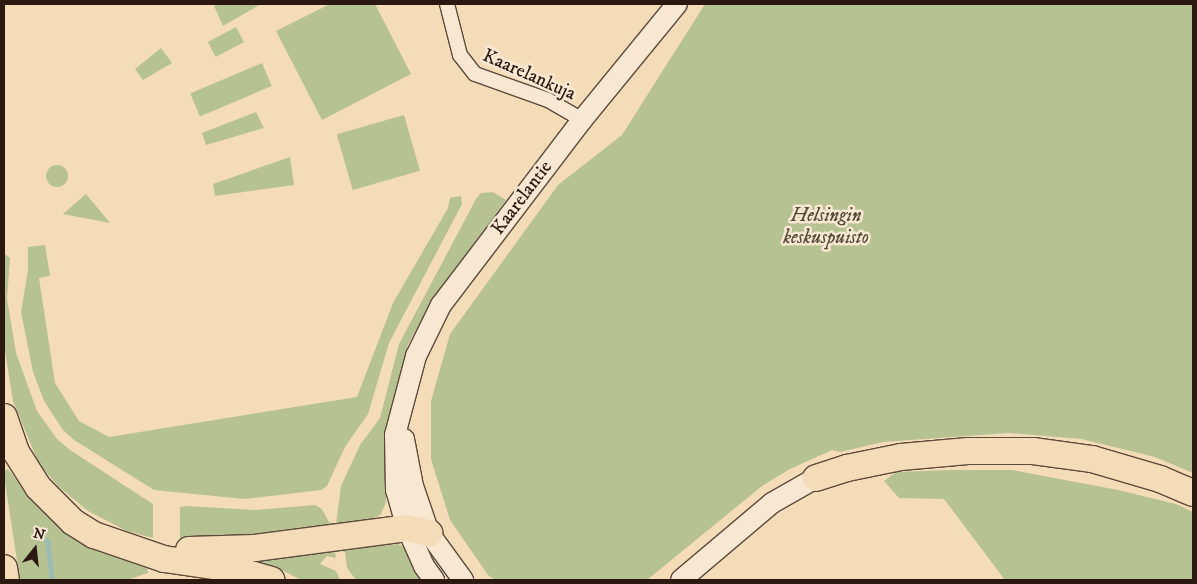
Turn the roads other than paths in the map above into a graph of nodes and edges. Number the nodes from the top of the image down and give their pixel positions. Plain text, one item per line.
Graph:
1 (447, 4) edge
2 (677, 4) edge
3 (582, 120) junction
4 (4, 417) edge
5 (816, 478) joint
6 (1193, 493) edge
7 (418, 530) junction
8 (135, 549) junction
9 (4, 568) edge
10 (6, 580) edge
11 (271, 580) edge
12 (434, 580) edge
13 (463, 580) edge
14 (681, 580) edge

1 - 3 street, Kaarelankuja
2 - 3 main road, Kaarelantie
3 - 7 main road, Kaarelantie
4 - 8 highway
5 - 6 highway
5 - 14 main road
7 - 8 highway
7 - 12 main road, Kaarelantie
7 - 13 main road, Kaarelantie
8 - 11 highway
9 - 10 highway

